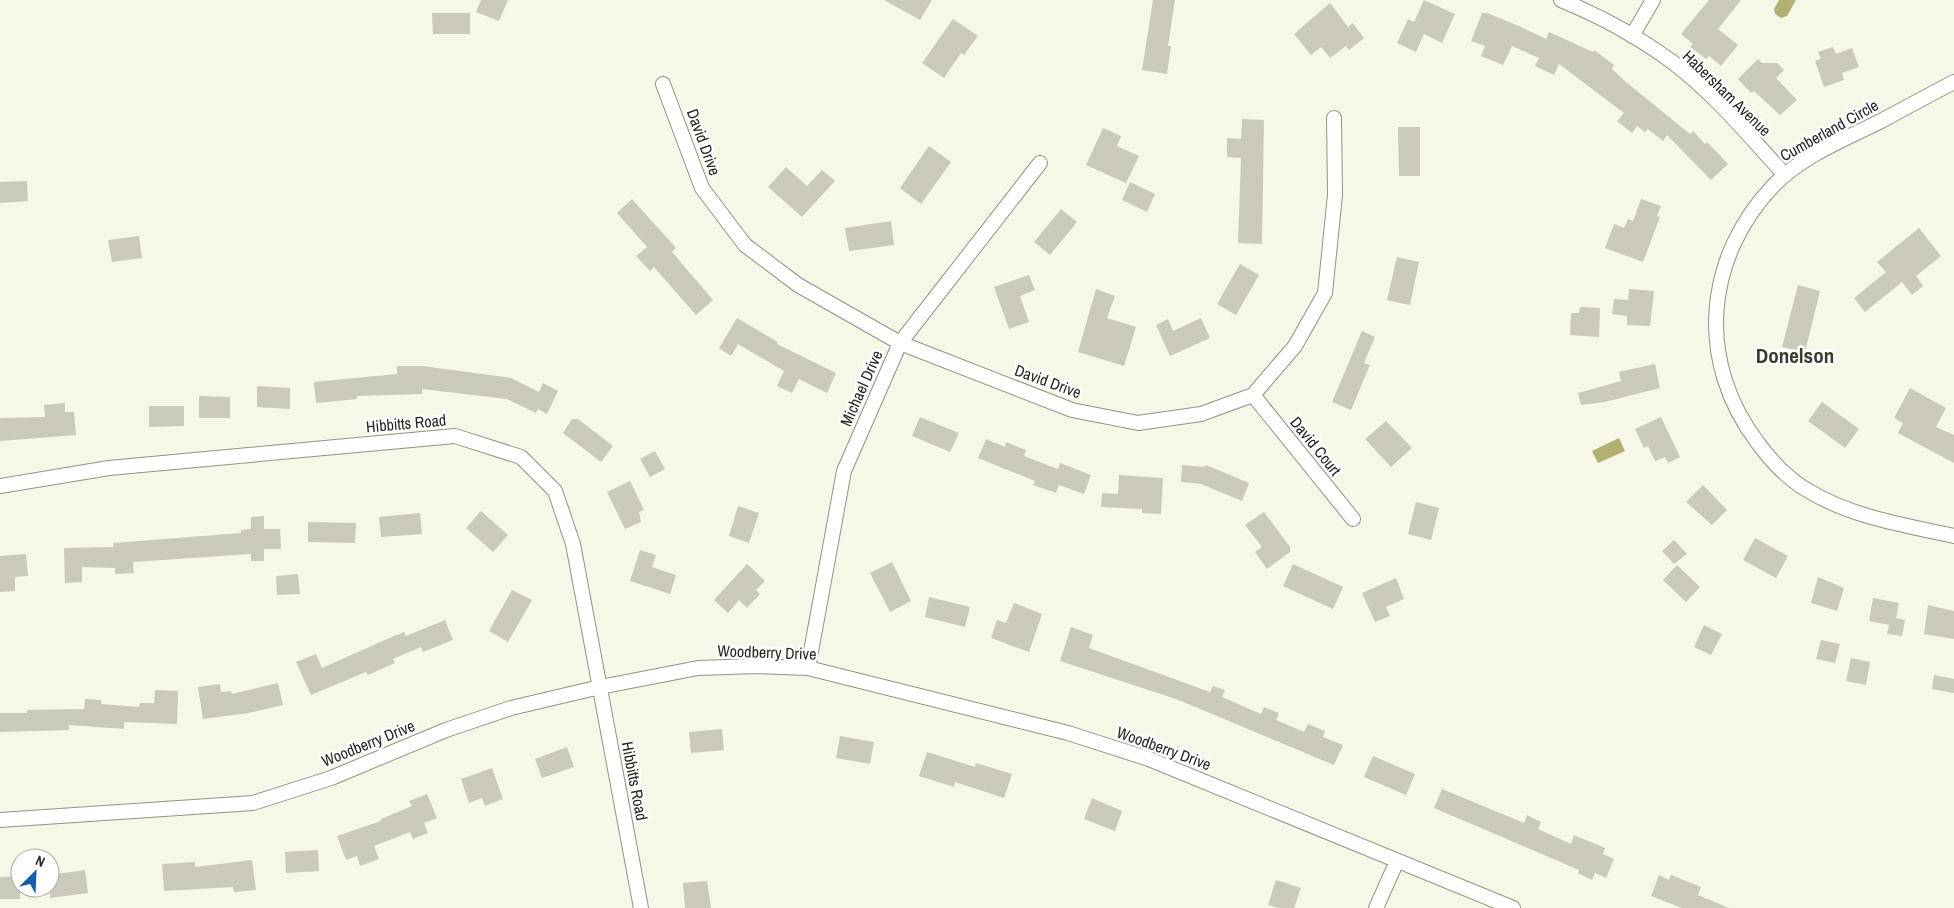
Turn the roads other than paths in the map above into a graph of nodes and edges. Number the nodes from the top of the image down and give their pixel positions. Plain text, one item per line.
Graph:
1 (1561, 0) edge
2 (1652, 0) edge
3 (1632, 36) junction
4 (1954, 82) edge
5 (663, 84) dead end
6 (1334, 118) dead end
7 (1040, 163) dead end
8 (1785, 175) junction
9 (900, 343) junction
10 (1253, 395) junction
11 (0, 486) edge
12 (1352, 519) dead end
13 (1954, 536) edge
14 (808, 668) junction
15 (600, 687) junction
16 (0, 820) edge
17 (1398, 861) junction
18 (641, 908) edge
19 (1376, 908) edge
20 (1513, 908) edge

1 - 3 street, Habersham Avenue
2 - 3 street
3 - 8 street, Habersham Avenue
4 - 8 street, Cumberland Circle
5 - 9 street, David Drive
6 - 10 street, David Drive
7 - 9 street, Michael Drive
8 - 13 street, Cumberland Circle
9 - 10 street, David Drive
9 - 14 street, Michael Drive
10 - 12 street, David Court
11 - 15 street, Hibbitts Road
14 - 15 street, Woodberry Drive
14 - 17 street, Woodberry Drive
15 - 16 street, Woodberry Drive
15 - 18 street, Hibbitts Road
17 - 19 street
17 - 20 street, Woodberry Drive

